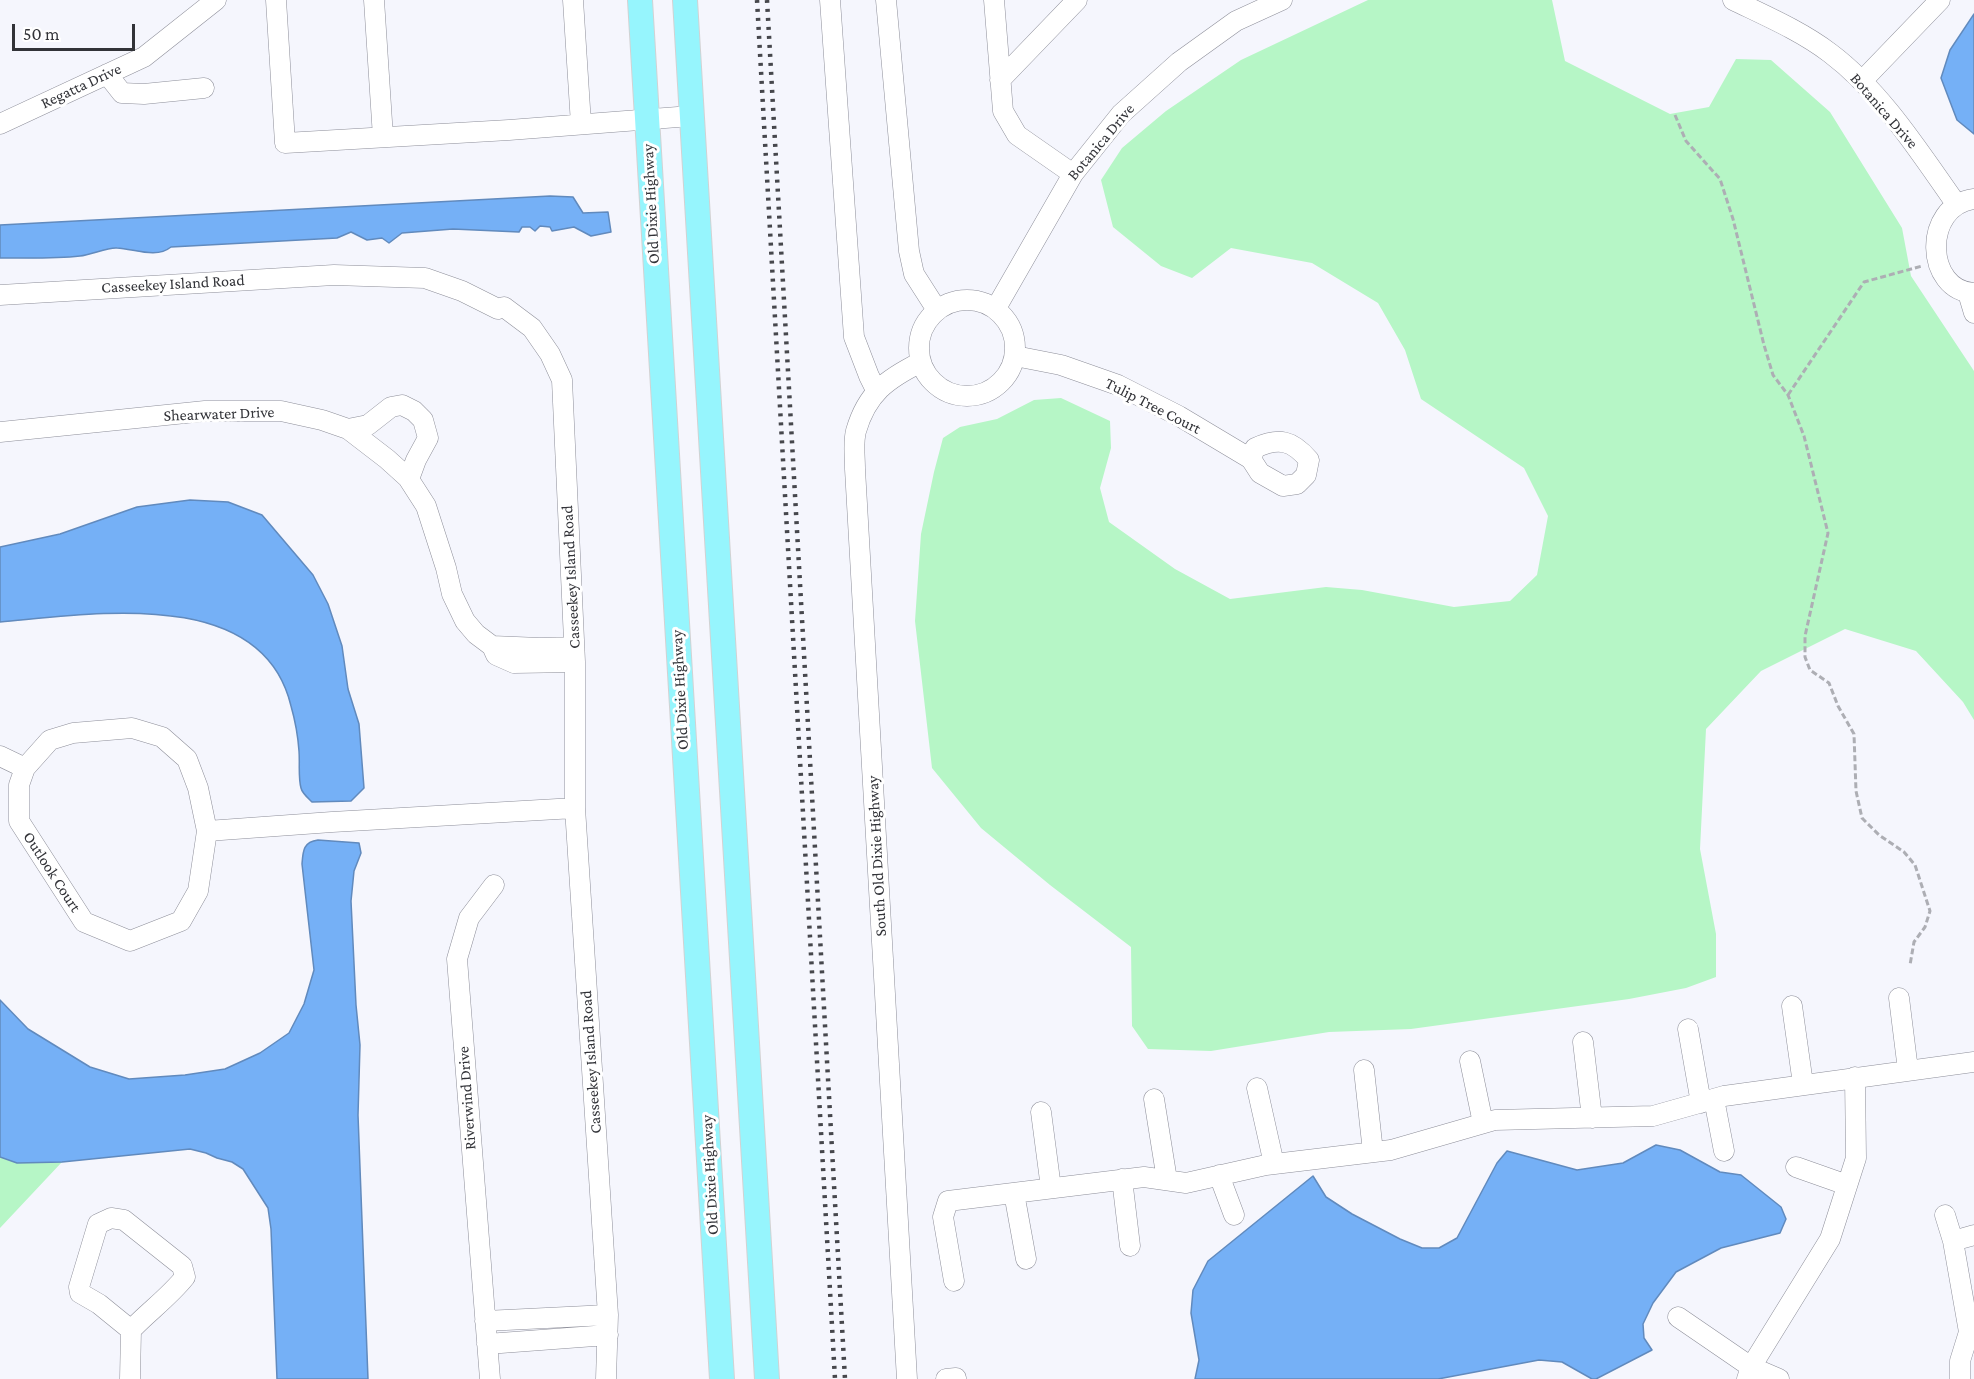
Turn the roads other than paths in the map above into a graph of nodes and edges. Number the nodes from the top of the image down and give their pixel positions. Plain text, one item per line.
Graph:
1 (216, 0) edge
2 (276, 0) edge
3 (374, 0) edge
4 (573, 0) edge
5 (640, 0) edge
6 (685, 0) edge
7 (830, 0) edge
8 (886, 0) edge
9 (994, 0) edge
10 (1077, 0) edge
11 (1282, 0) edge
12 (1733, 0) edge
13 (1934, 2) edge
14 (107, 74) junction
15 (1000, 80) junction
16 (1862, 81) junction
17 (204, 88) dead end
18 (691, 116) junction
19 (646, 120) junction
20 (0, 124) edge
21 (581, 124) junction
22 (383, 137) junction
23 (1073, 174) junction
24 (1965, 202) edge
25 (1971, 293) edge
26 (0, 295) edge
27 (996, 308) junction
28 (937, 310) junction
29 (1974, 313) edge
30 (1015, 356) junction
31 (921, 363) junction
32 (876, 390) junction
33 (348, 429) junction
34 (0, 432) edge
35 (1251, 459) dead end
36 (409, 479) junction
37 (574, 654) junction
38 (0, 756) edge
39 (25, 768) junction
40 (575, 808) junction
41 (207, 831) junction
42 (494, 885) dead end
43 (1899, 998) dead end
44 (1792, 1006) dead end
45 (1688, 1029) dead end
46 (1583, 1042) dead end
47 (1470, 1061) dead end
48 (1974, 1062) edge
49 (1364, 1070) dead end
50 (1908, 1070) junction
51 (1855, 1077) junction
52 (1803, 1084) junction
53 (1257, 1088) dead end
54 (1154, 1099) dead end
55 (1707, 1101) junction
56 (1041, 1112) dead end
57 (1592, 1118) junction
58 (1483, 1123) junction
59 (1724, 1151) dead end
60 (1373, 1152) junction
61 (1274, 1164) junction
62 (1796, 1167) dead end
63 (1219, 1175) junction
64 (1122, 1179) junction
65 (1167, 1180) junction
66 (1847, 1185) junction
67 (1051, 1188) junction
68 (1014, 1193) junction
69 (1234, 1215) dead end
70 (1945, 1215) dead end
71 (1974, 1235) edge
72 (1953, 1241) junction
73 (1130, 1246) dead end
74 (1026, 1259) dead end
75 (954, 1281) dead end
76 (608, 1315) junction
77 (1678, 1317) dead end
78 (485, 1322) junction
79 (131, 1330) junction
80 (1972, 1333) edge
81 (608, 1335) junction
82 (487, 1344) junction
83 (1749, 1373) edge
84 (130, 1379) edge
85 (490, 1379) edge
86 (606, 1379) edge
87 (722, 1379) edge
88 (767, 1379) edge
89 (907, 1379) edge
90 (1779, 1379) edge
91 (1960, 1379) edge

1 - 14 street, Regatta Drive
2 - 22 street
3 - 22 street
4 - 21 street
5 - 19 main road, Old Dixie Highway
6 - 18 main road
7 - 32 street
8 - 28 street
9 - 15 street
10 - 15 street
11 - 23 street, Botanica Drive
12 - 16 street, Botanica Drive
13 - 16 street
14 - 17 street
14 - 20 street, Regatta Drive
15 - 23 street
16 - 24 street, Botanica Drive
18 - 19 street
18 - 88 main road
19 - 21 street
19 - 87 main road, Old Dixie Highway
21 - 22 street
23 - 27 street, Botanica Drive
24 - 25 street
25 - 29 street
26 - 37 street, Casseekey Island Road
27 - 28 street
27 - 30 street
28 - 31 street
30 - 31 street
30 - 35 street, Tulip Tree Court
31 - 32 street, South Old Dixie Highway
32 - 89 street, South Old Dixie Highway
33 - 34 street, Shearwater Drive
33 - 36 street, Shearwater Drive
33 - 36 street
36 - 37 street, Shearwater Drive
37 - 40 street, Casseekey Island Road
38 - 39 street
39 - 41 street, Outlook Court
39 - 41 street, Outlook Court
40 - 41 street
40 - 76 street, Casseekey Island Road
42 - 78 street, Riverwind Drive
43 - 50 street
44 - 52 street
45 - 55 street
46 - 57 street
47 - 58 street
48 - 50 street
49 - 60 street
50 - 51 street
51 - 52 street
51 - 66 street
52 - 55 street
53 - 61 street
54 - 65 street
55 - 57 street
55 - 59 street
56 - 67 street
57 - 58 street
58 - 60 street
60 - 61 street
61 - 63 street
62 - 66 street
63 - 65 street
63 - 69 street
64 - 65 street
64 - 67 street
64 - 73 street
66 - 83 street
67 - 68 street
68 - 74 street
68 - 75 street
70 - 72 street
71 - 72 street
72 - 80 street
76 - 78 street
76 - 81 street, Casseekey Island Road
77 - 83 street
78 - 82 street, Riverwind Drive
79 - 79 street
79 - 84 street
80 - 91 street
81 - 82 street
81 - 86 street, Casseekey Island Road
82 - 85 street, Riverwind Drive
83 - 90 street

